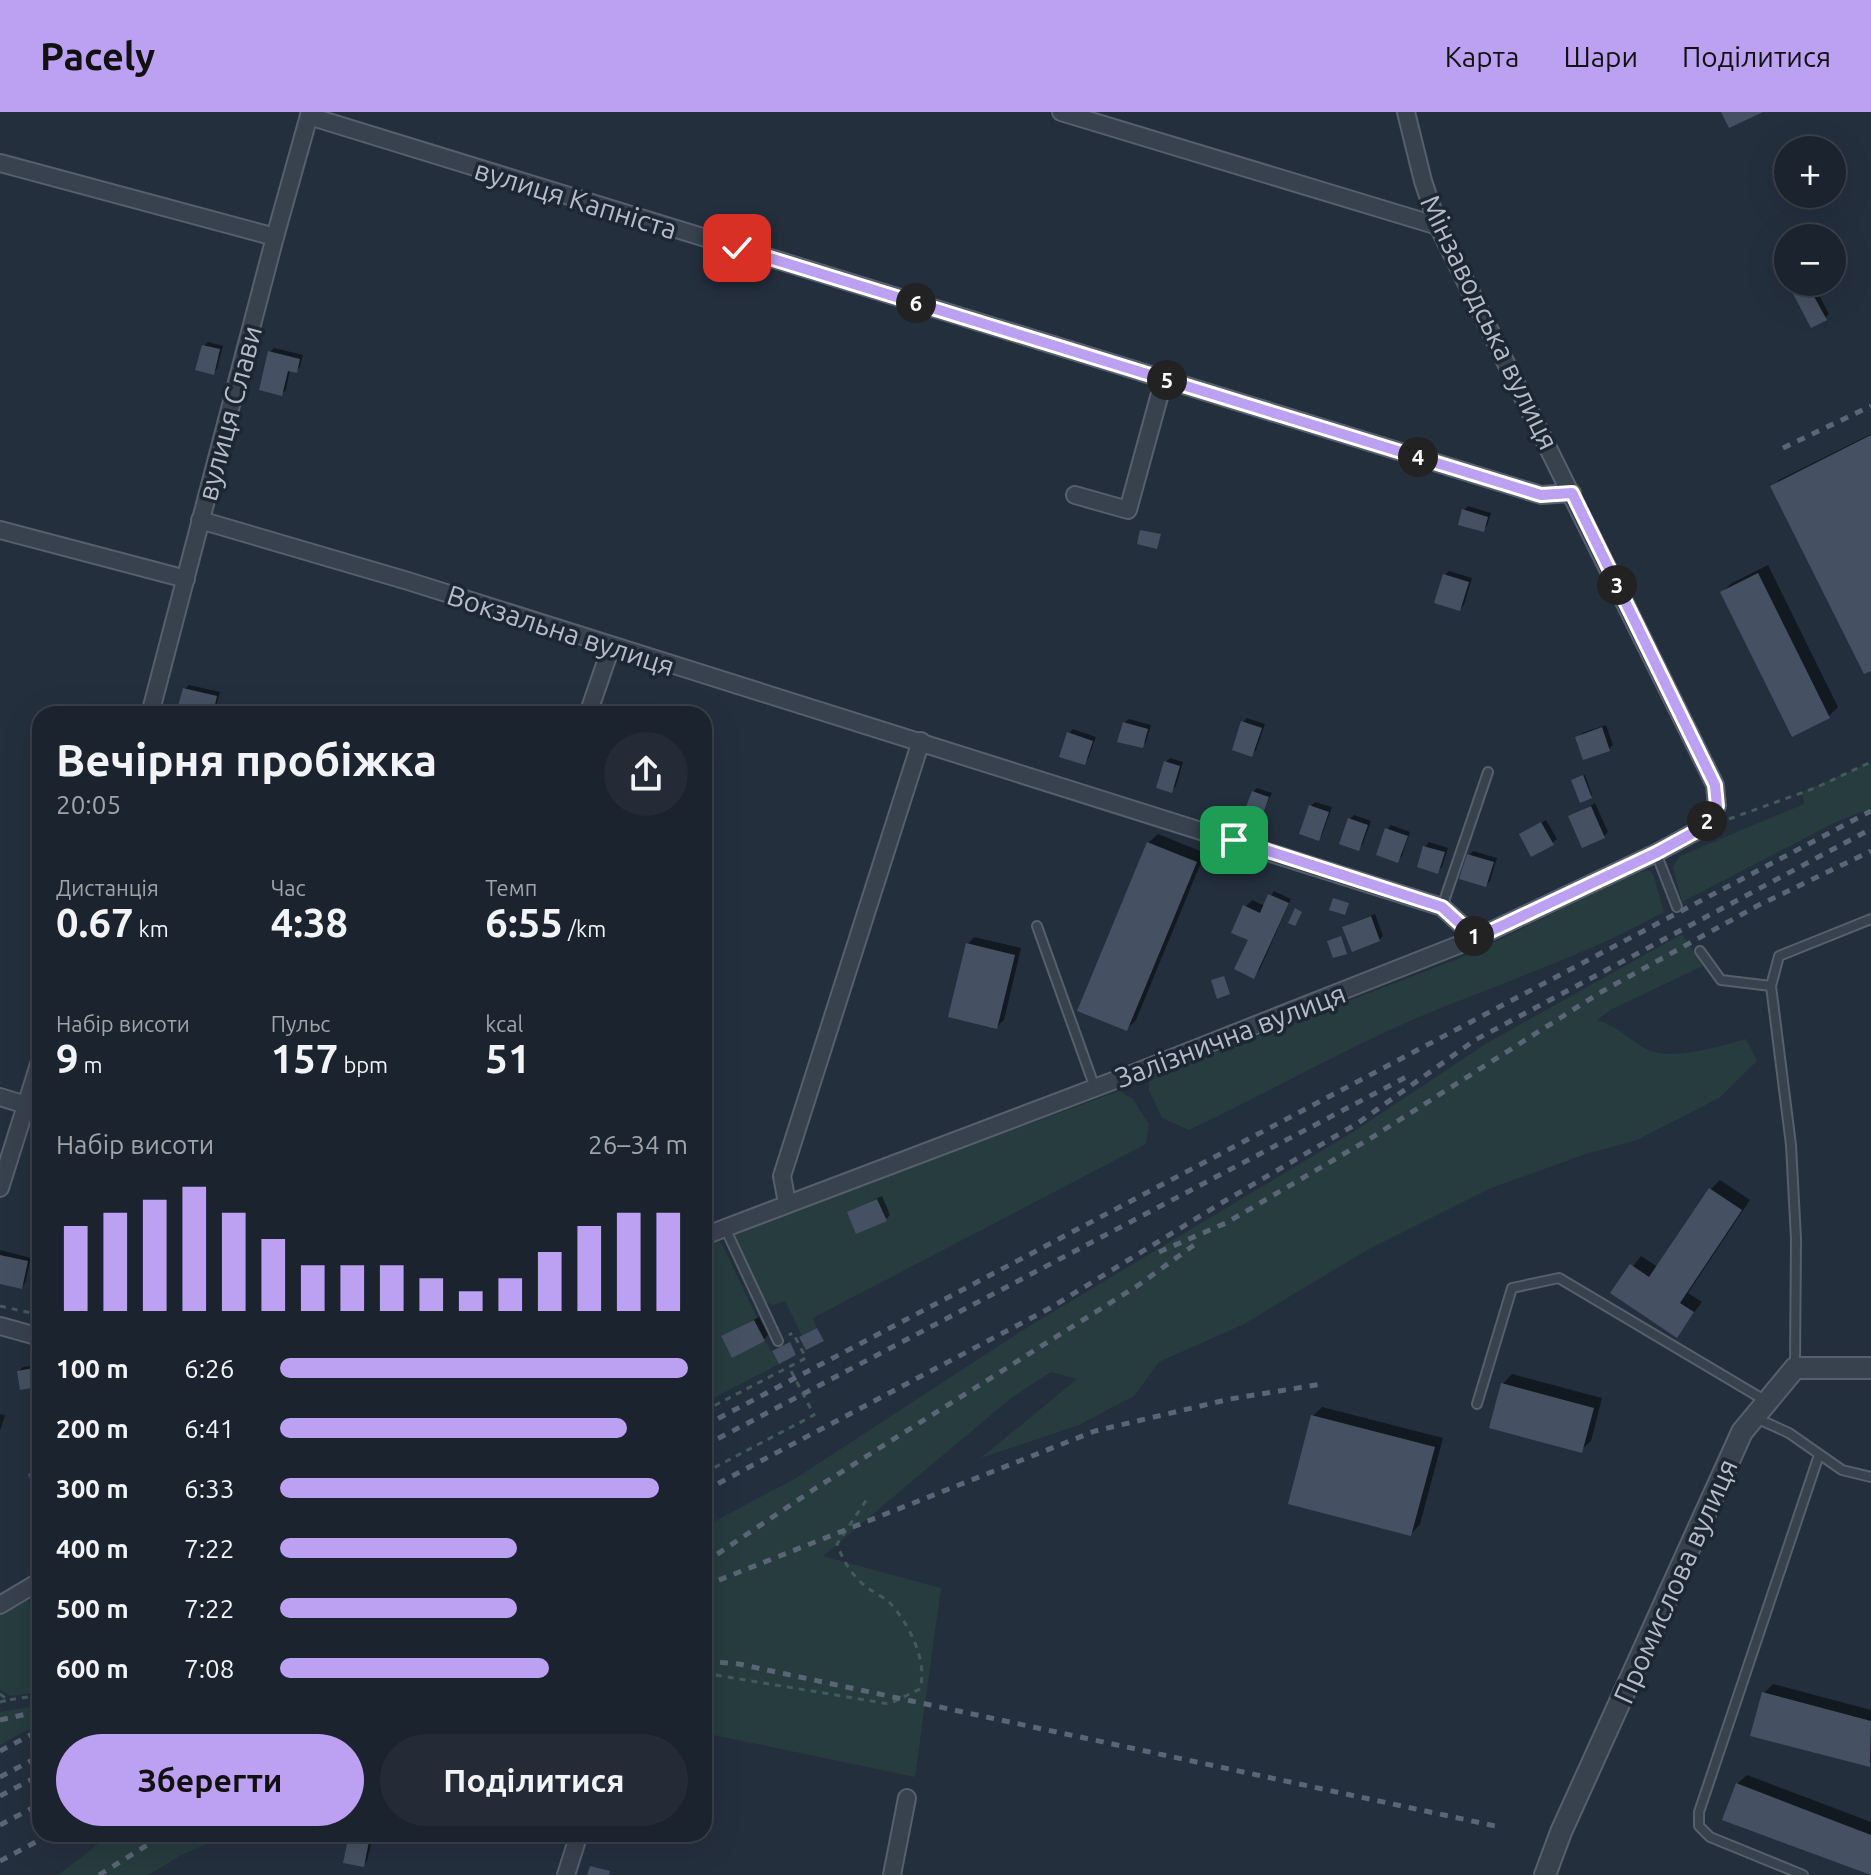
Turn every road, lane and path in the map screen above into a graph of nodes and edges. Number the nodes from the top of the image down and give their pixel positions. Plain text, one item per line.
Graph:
1 (1061, 112) edge
2 (1406, 112) edge
3 (310, 114) edge
4 (0, 163) edge
5 (1438, 226) junction
6 (275, 237) junction
7 (1164, 379) junction
8 (1572, 493) junction
9 (1075, 495) dead end
10 (200, 520) junction
11 (0, 530) edge
12 (186, 579) junction
13 (611, 647) junction
14 (152, 706) edge
15 (591, 706) edge
16 (921, 741) junction
17 (1871, 762) edge
18 (1488, 772) dead end
19 (1702, 828) junction
20 (1656, 853) junction
21 (1442, 907) junction
22 (1677, 907) dead end
23 (1871, 919) edge
24 (1037, 926) dead end
25 (1476, 938) junction
26 (1700, 951) dead end
27 (1771, 986) junction
28 (32, 1086) edge
29 (1095, 1088) junction
30 (0, 1097) edge
31 (26, 1105) junction
32 (0, 1188) edge
33 (787, 1203) junction
34 (725, 1228) junction
35 (712, 1233) edge
36 (0, 1306) edge
37 (32, 1313) edge
38 (0, 1326) edge
39 (32, 1335) edge
40 (778, 1341) joint
41 (789, 1367) junction
42 (1795, 1368) junction
43 (1871, 1368) edge
44 (1477, 1404) dead end
45 (712, 1406) edge
46 (1761, 1410) junction
47 (1819, 1455) junction
48 (712, 1469) edge
49 (1871, 1477) edge
50 (869, 1496) dead end
51 (32, 1586) edge
52 (0, 1605) edge
53 (712, 1674) edge
54 (0, 1694) edge
55 (32, 1696) edge
56 (8, 1700) junction
57 (0, 1702) edge
58 (907, 1798) dead end
59 (576, 1842) edge
60 (566, 1875) edge
61 (892, 1875) edge
62 (1545, 1875) edge
63 (1803, 1875) edge

1 - 5 street
2 - 5 street, Мінзаводська вулиця
3 - 6 street, вулиця Слави
3 - 7 street, вулиця Капніста
4 - 6 street
5 - 8 street, Мінзаводська вулиця
6 - 10 street, вулиця Слави
7 - 8 street, вулиця Капніста
7 - 9 street
8 - 19 street, Мінзаводська вулиця
10 - 12 street, вулиця Слави
10 - 13 street, Вокзальна вулиця
11 - 12 street
12 - 14 street, вулиця Слави
13 - 15 street
13 - 16 street, Вокзальна вулиця
16 - 21 street, Вокзальна вулиця
16 - 33 street
17 - 19 path
18 - 21 lane
19 - 20 street, Залізнична вулиця
20 - 22 lane
20 - 25 street, Залізнична вулиця
21 - 25 street, Вокзальна вулиця
23 - 27 lane
24 - 29 lane
25 - 29 street, Залізнична вулиця
26 - 27 lane
27 - 42 lane
28 - 31 street
29 - 33 street, Залізнична вулиця
30 - 31 street
31 - 32 street
33 - 34 street, Залізнична вулиця
34 - 35 street, Залізнична вулиця
34 - 40 lane
36 - 37 path
38 - 39 street
40 - 41 path
41 - 45 path
41 - 48 path
42 - 43 street
42 - 46 street, Промислова вулиця
44 - 46 lane
46 - 47 lane
46 - 62 street, Промислова вулиця
47 - 49 lane
47 - 63 lane
50 - 53 path
51 - 52 street
54 - 56 path
55 - 56 path
56 - 57 path
58 - 61 street
59 - 60 street

